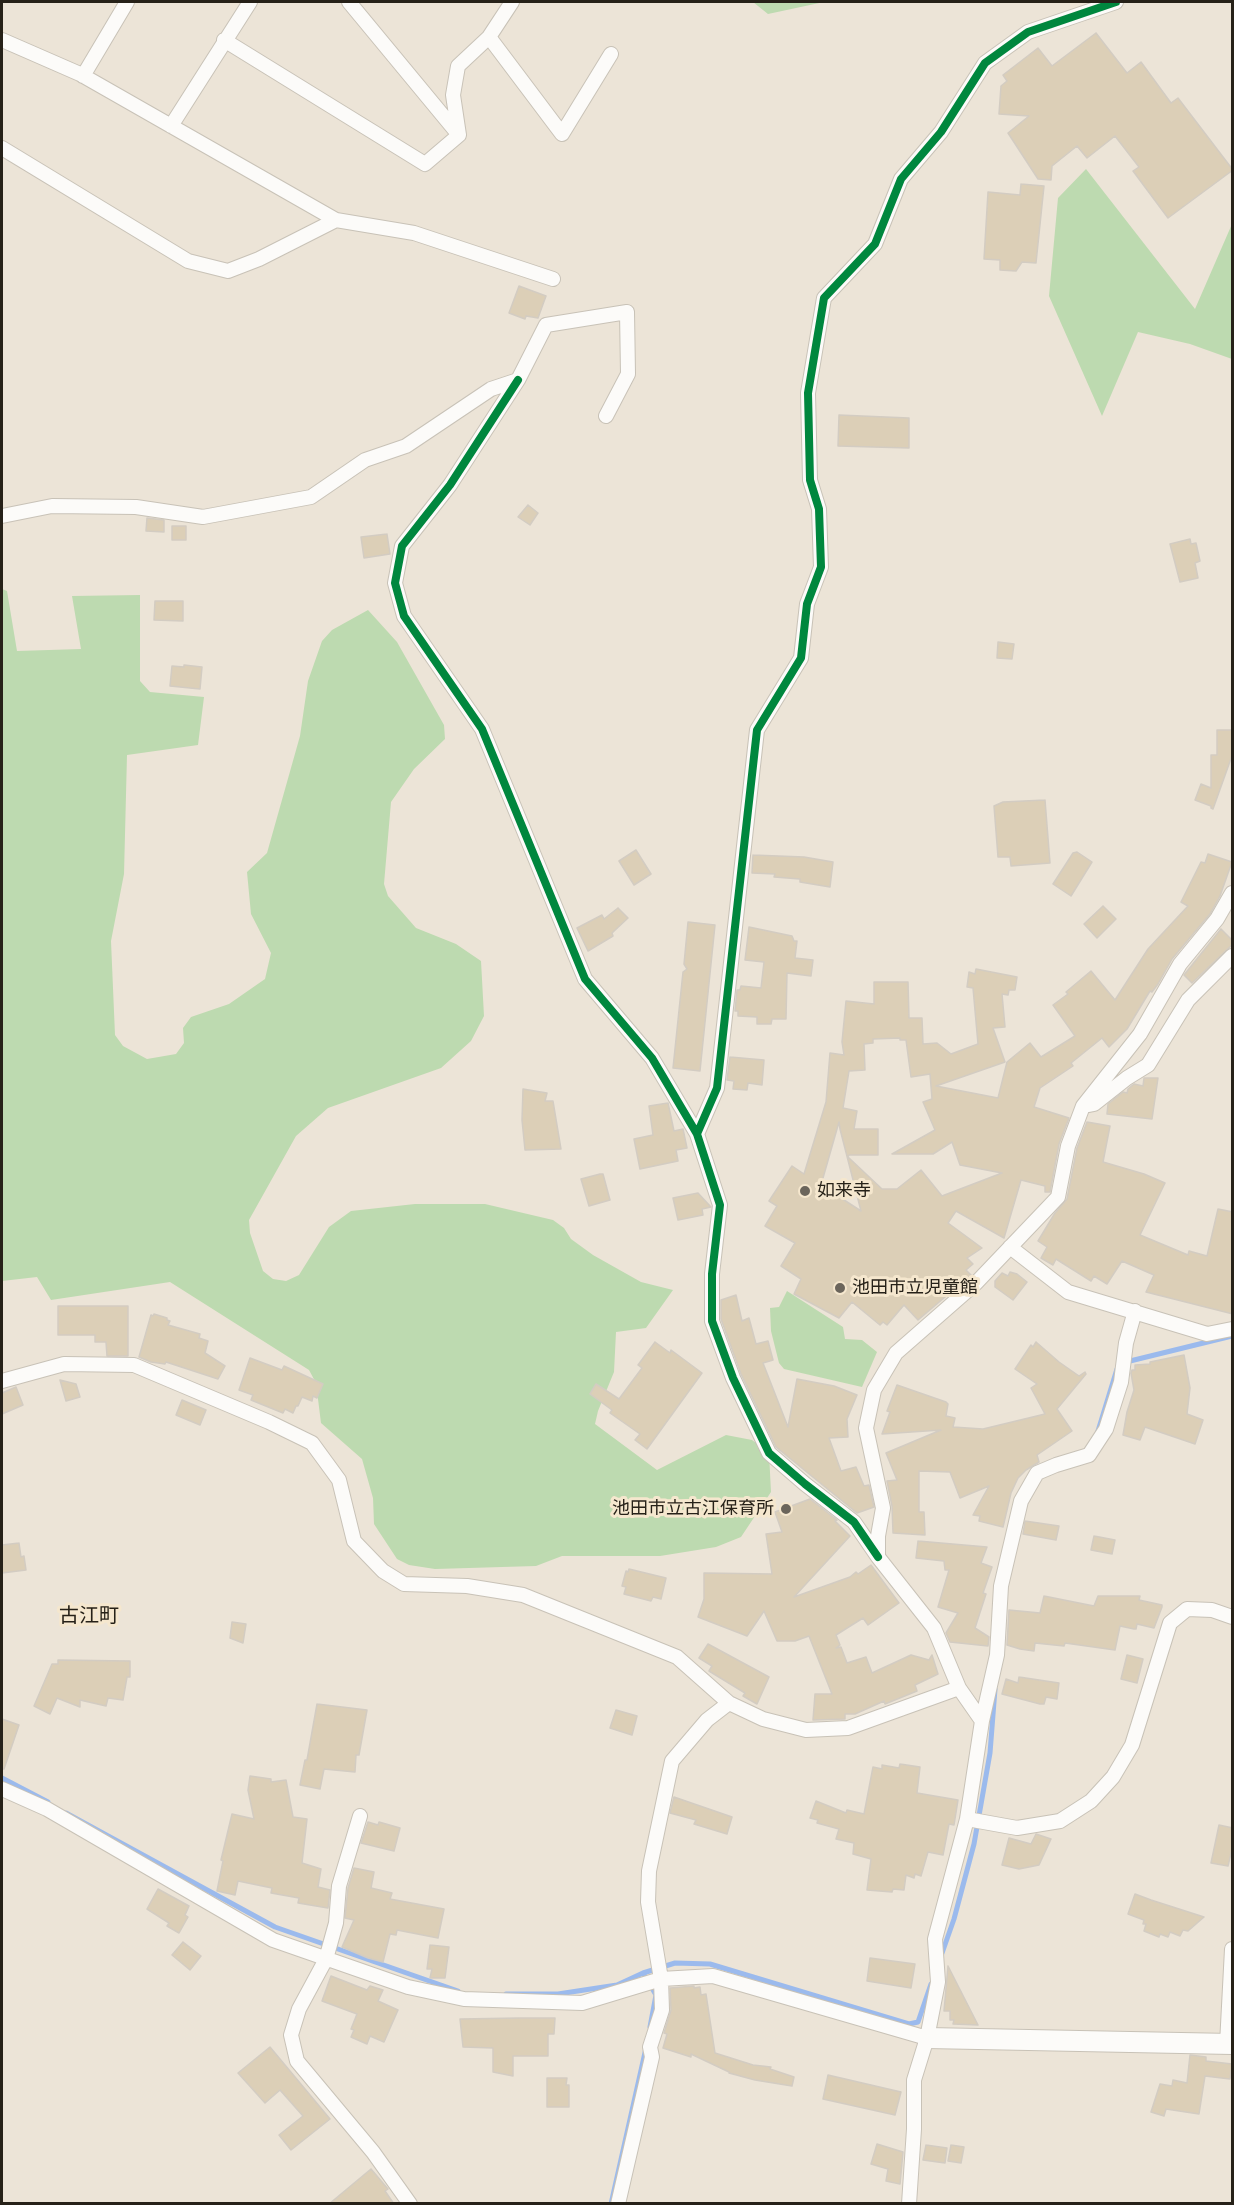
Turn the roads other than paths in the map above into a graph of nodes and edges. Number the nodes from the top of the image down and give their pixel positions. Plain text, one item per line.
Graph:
1 (127, 2) edge
2 (250, 2) edge
3 (348, 2) edge
4 (512, 2) edge
5 (1116, 2) edge
6 (489, 37) junction
7 (2, 40) edge
8 (224, 40) junction
9 (610, 54) dead end
10 (83, 76) junction
11 (171, 126) junction
12 (459, 135) junction
13 (2, 148) edge
14 (336, 220) junction
15 (553, 279) dead end
16 (518, 380) junction
17 (606, 416) dead end
18 (2, 516) edge
19 (1233, 893) edge
20 (1233, 956) edge
21 (1083, 1106) junction
22 (697, 1134) junction
23 (1010, 1247) junction
24 (1135, 1311) junction
25 (1233, 1329) edge
26 (2, 1381) edge
27 (878, 1557) junction
28 (1233, 1617) edge
29 (959, 1688) junction
30 (729, 1703) junction
31 (982, 1721) junction
32 (2, 1789) edge
33 (360, 1816) dead end
34 (967, 1819) junction
35 (1233, 1949) edge
36 (326, 1959) junction
37 (661, 1980) junction
38 (927, 2038) junction
39 (1230, 2044) edge
40 (410, 2204) edge
41 (618, 2204) edge
42 (909, 2204) edge

1 - 10 street
2 - 8 street
3 - 12 street
4 - 6 street
5 - 22 street
6 - 9 street
6 - 12 street
7 - 10 street
8 - 11 street
8 - 12 street
10 - 11 street
11 - 14 street
13 - 14 street
14 - 15 street
16 - 17 street
16 - 18 street
16 - 22 street
19 - 21 street
20 - 21 street
21 - 23 street
22 - 27 street
23 - 24 street
23 - 27 street
24 - 25 street
24 - 31 street
26 - 30 street
27 - 29 street
28 - 34 street
29 - 30 street
29 - 31 street
30 - 37 street
31 - 34 street
32 - 36 street
33 - 36 street
34 - 38 street
35 - 39 street
36 - 37 street
36 - 40 street
37 - 38 street
37 - 41 street
38 - 39 street
38 - 42 street

